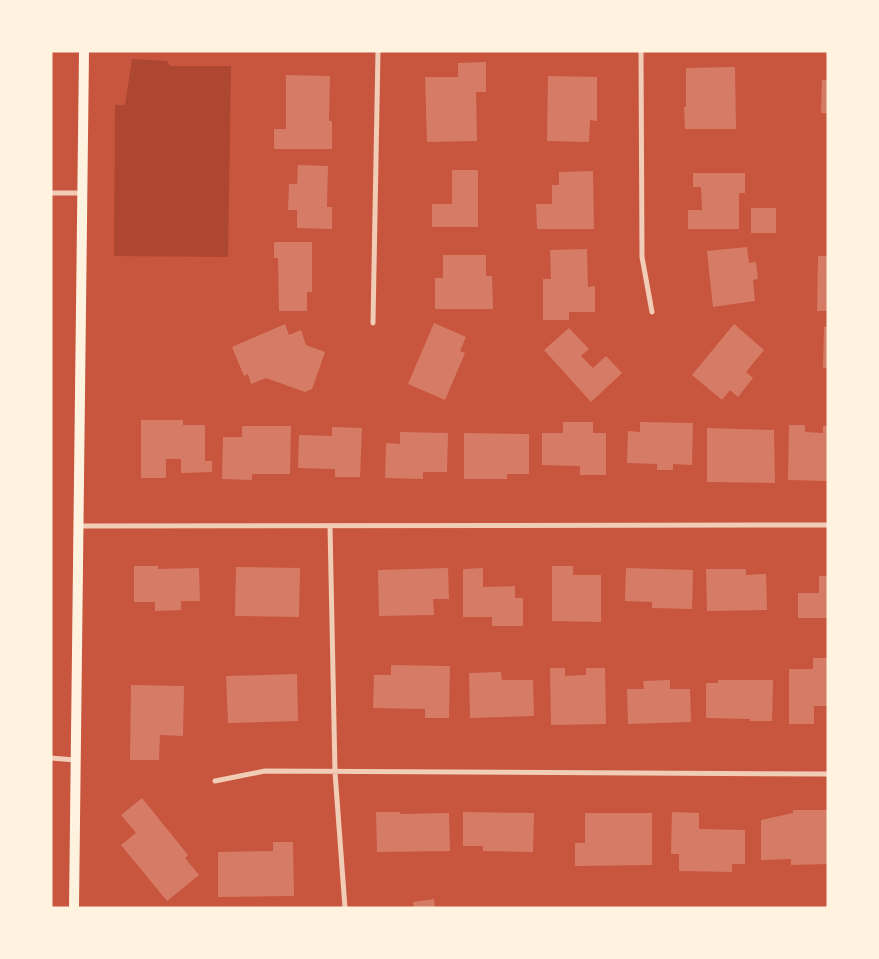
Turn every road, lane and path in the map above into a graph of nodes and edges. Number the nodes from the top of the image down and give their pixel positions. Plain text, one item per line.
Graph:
1 (84, 51) edge
2 (378, 51) edge
3 (641, 51) edge
4 (51, 193) edge
5 (82, 193) junction
6 (652, 312) dead end
7 (373, 323) dead end
8 (828, 525) edge
9 (78, 526) junction
10 (330, 526) junction
11 (51, 758) edge
12 (75, 760) junction
13 (334, 772) junction
14 (828, 774) edge
15 (215, 781) dead end
16 (74, 908) edge
17 (346, 908) edge

1 - 5 main road
2 - 7 street
3 - 6 street
4 - 5 street
5 - 9 main road
8 - 10 street
9 - 10 street
9 - 12 main road
10 - 13 street
11 - 12 street
12 - 16 main road
13 - 14 street
13 - 15 street
13 - 17 street

